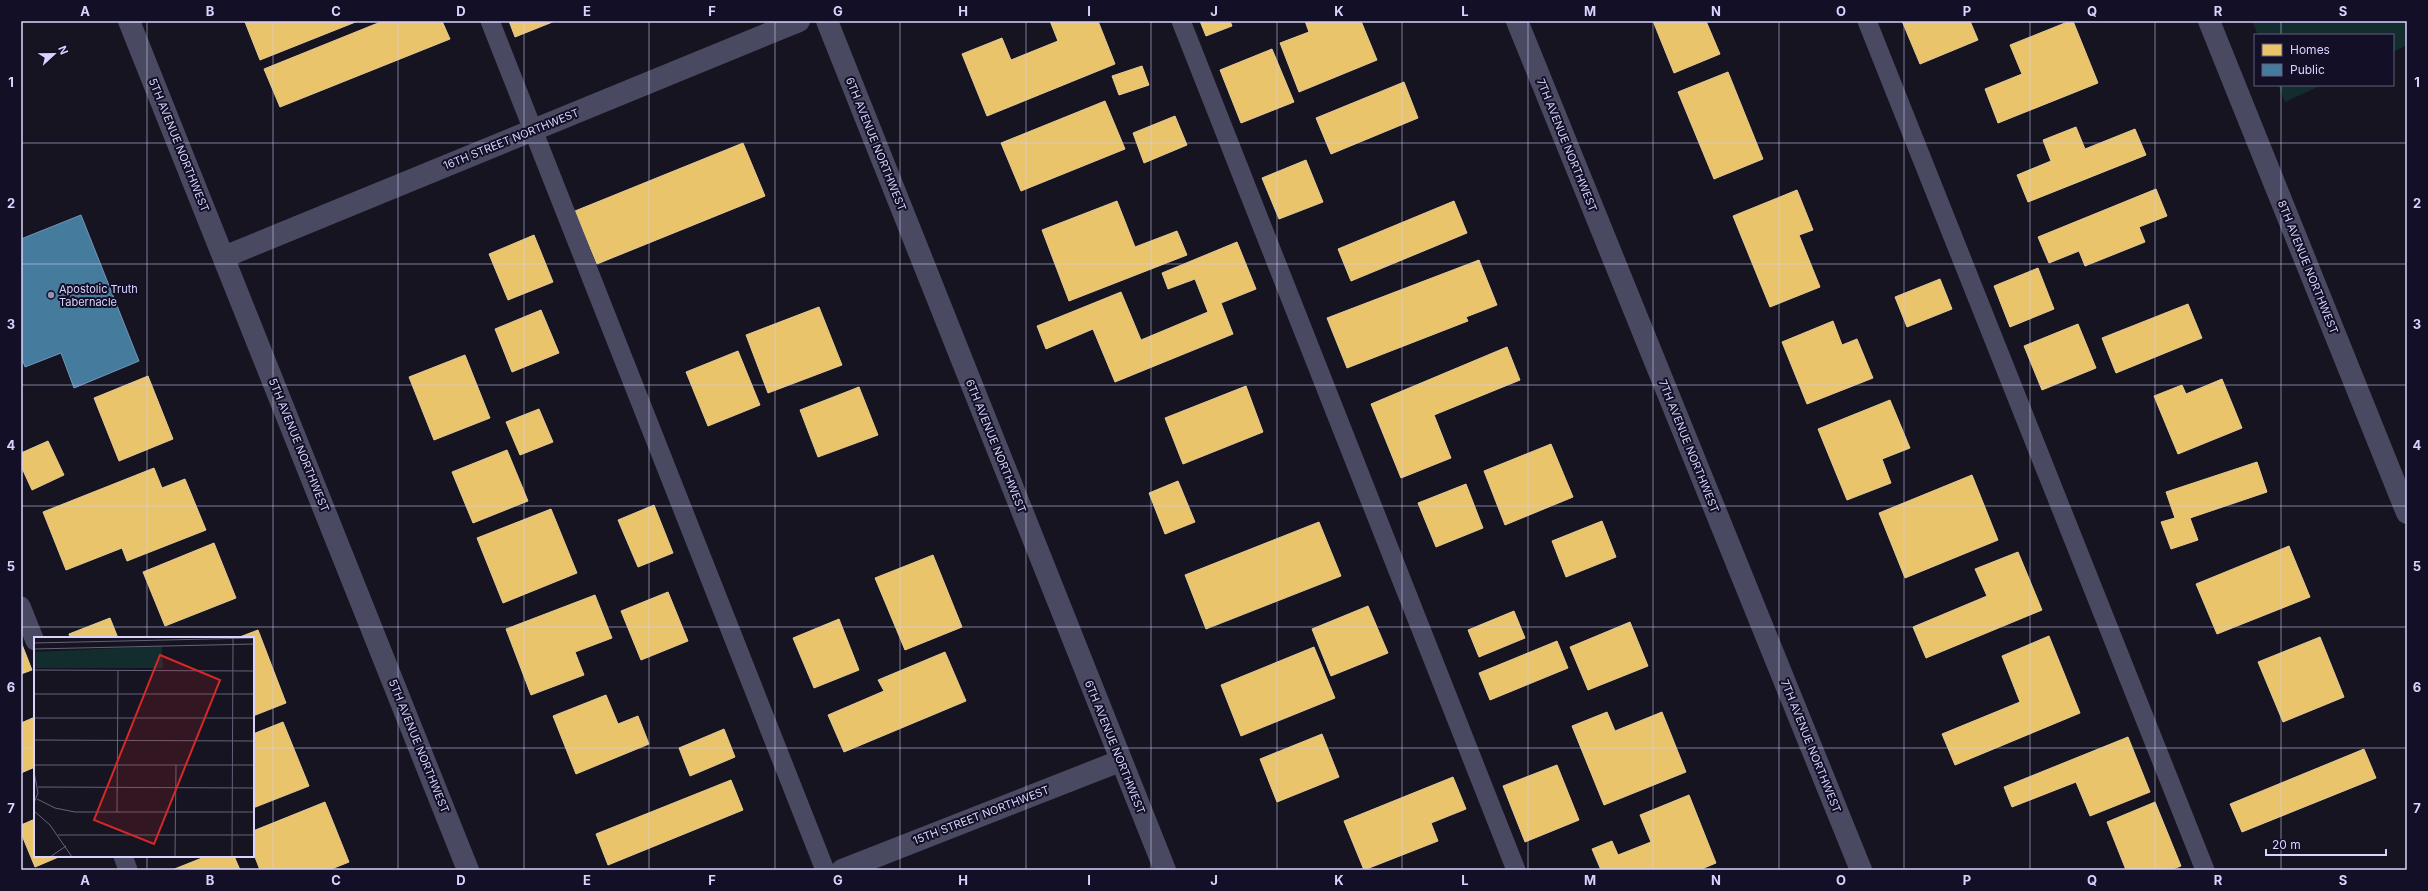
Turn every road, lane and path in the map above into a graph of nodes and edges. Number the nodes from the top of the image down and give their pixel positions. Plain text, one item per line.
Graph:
1 (129, 21) edge
2 (490, 21) edge
3 (799, 21) edge
4 (827, 21) edge
5 (1181, 21) edge
6 (1517, 21) edge
7 (1867, 21) edge
8 (2209, 21) edge
9 (533, 130) junction
10 (224, 257) junction
11 (2407, 513) edge
12 (21, 606) edge
13 (34, 638) edge
14 (1120, 761) junction
15 (123, 857) edge
16 (128, 870) edge
17 (468, 870) edge
18 (824, 870) edge
19 (842, 870) edge
20 (1165, 870) edge
21 (1516, 870) edge
22 (1861, 870) edge
23 (2205, 870) edge

1 - 10 street, 5TH AVENUE NORTHWEST
2 - 9 lane
3 - 9 street, 16TH STREET NORTHWEST
4 - 14 street, 6TH AVENUE NORTHWEST
5 - 21 lane
6 - 22 street, 7TH AVENUE NORTHWEST
7 - 23 lane
8 - 11 street, 8TH AVENUE NORTHWEST
9 - 10 street, 16TH STREET NORTHWEST
9 - 18 lane
10 - 17 street, 5TH AVENUE NORTHWEST
12 - 13 lane
14 - 19 street, 15TH STREET NORTHWEST
14 - 20 street, 6TH AVENUE NORTHWEST
15 - 16 lane

